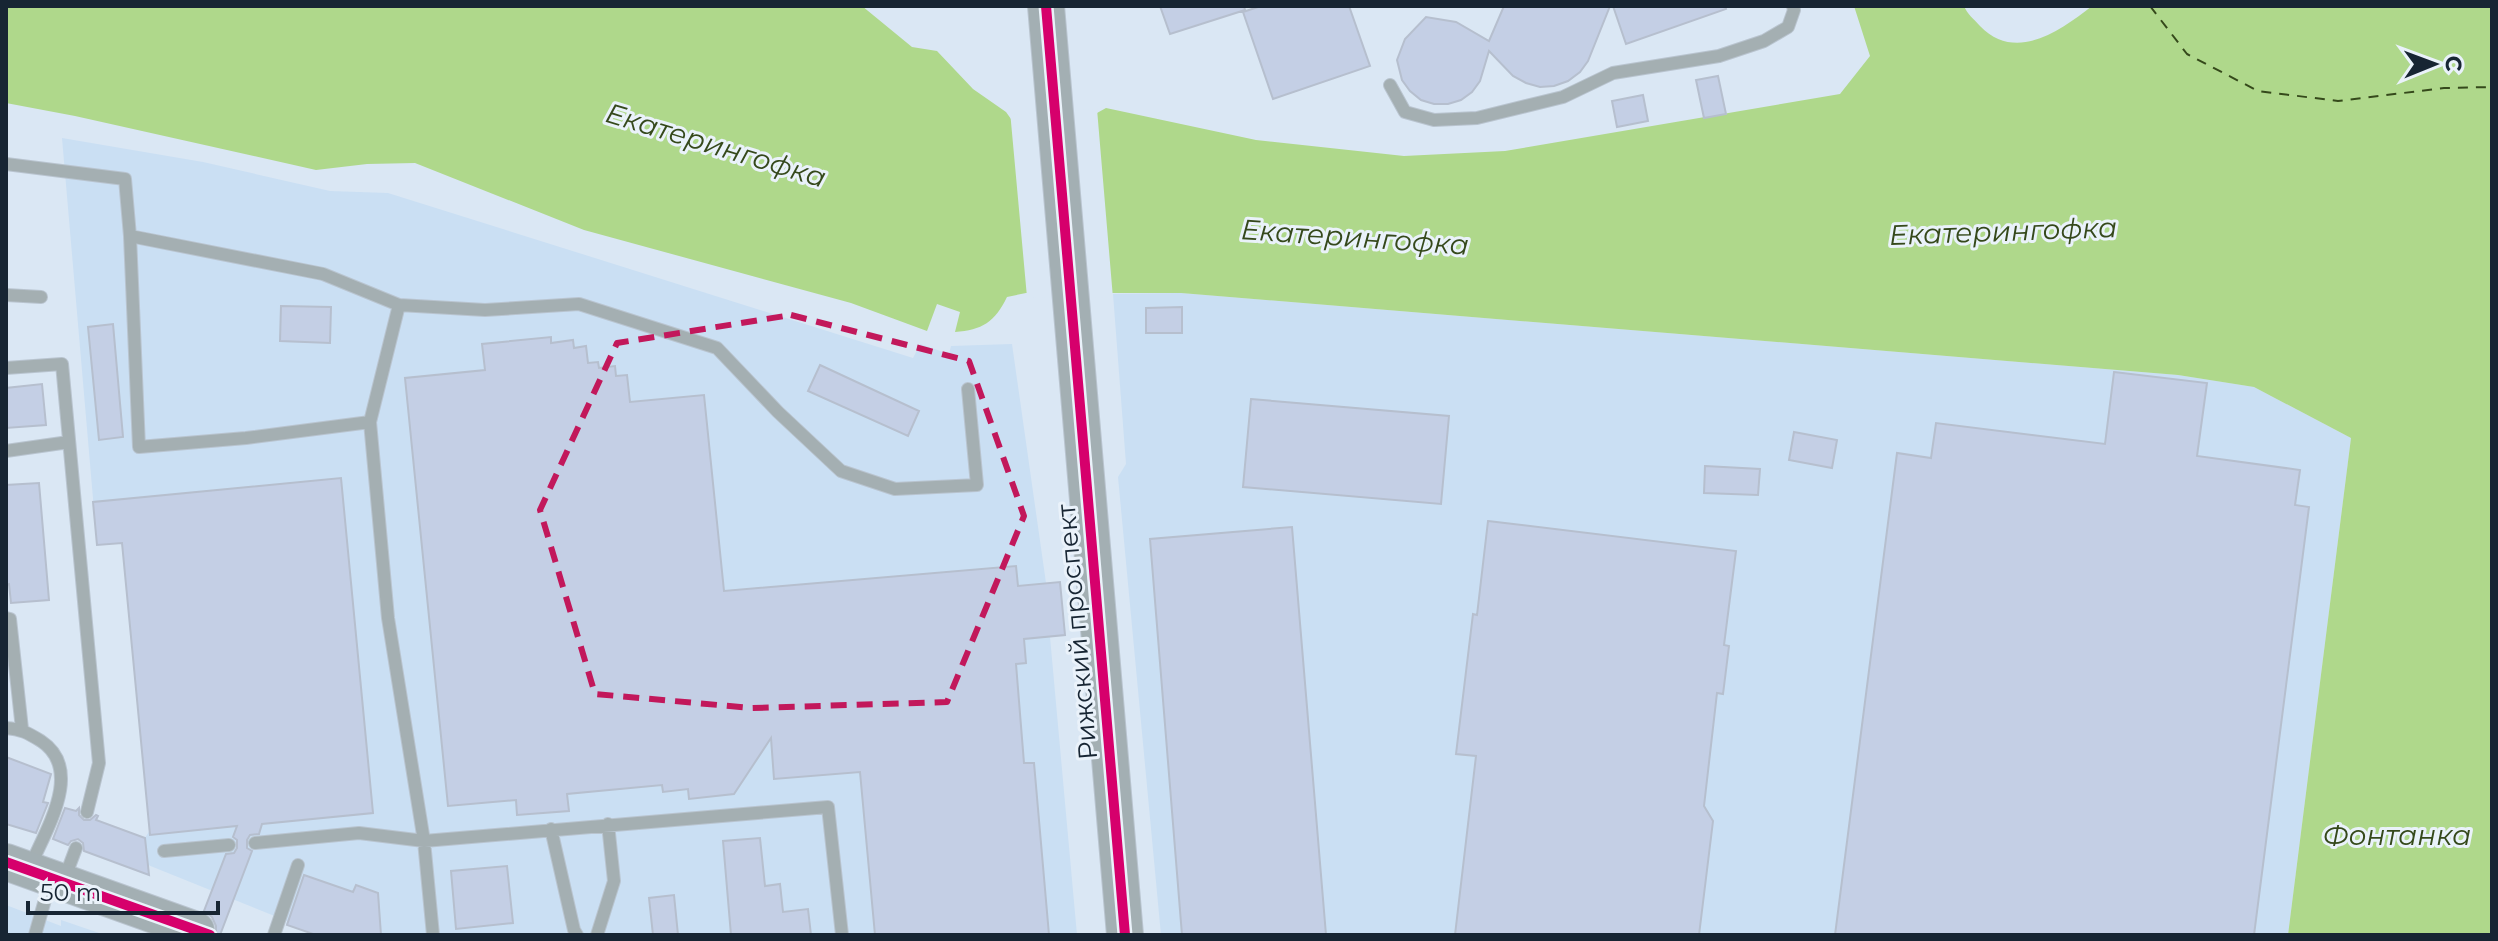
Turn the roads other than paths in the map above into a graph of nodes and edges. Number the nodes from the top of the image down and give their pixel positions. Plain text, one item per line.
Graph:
1 (1046, 6) edge
2 (1793, 6) edge
3 (1390, 85) dead end
4 (6, 164) edge
5 (130, 236) junction
6 (6, 295) edge
7 (41, 297) dead end
8 (399, 305) junction
9 (6, 368) edge
10 (968, 389) dead end
11 (370, 422) junction
12 (69, 442) junction
13 (6, 451) edge
14 (6, 618) edge
15 (6, 728) edge
16 (22, 729) junction
17 (87, 812) dead end
18 (608, 824) junction
19 (551, 829) junction
20 (424, 841) junction
21 (255, 843) dead end
22 (229, 845) dead end
23 (76, 848) dead end
24 (164, 851) dead end
25 (298, 865) dead end
26 (37, 874) edge
27 (196, 930) dead end
28 (35, 935) edge
29 (274, 935) edge
30 (433, 935) edge
31 (577, 935) edge
32 (597, 935) edge
33 (842, 935) edge
34 (1125, 935) edge

1 - 34 street, Рижский проспект
2 - 3 lane
4 - 5 lane
5 - 8 lane
5 - 11 lane
6 - 7 lane
8 - 10 lane
8 - 11 lane
9 - 12 lane
11 - 20 lane
12 - 13 lane
12 - 17 lane
14 - 16 lane
15 - 16 lane
16 - 26 lane
18 - 19 lane
18 - 32 lane
18 - 33 lane
19 - 20 lane
19 - 31 lane
20 - 21 lane
20 - 30 lane
22 - 24 lane
23 - 26 lane
25 - 29 lane
26 - 27 street
26 - 28 lane

